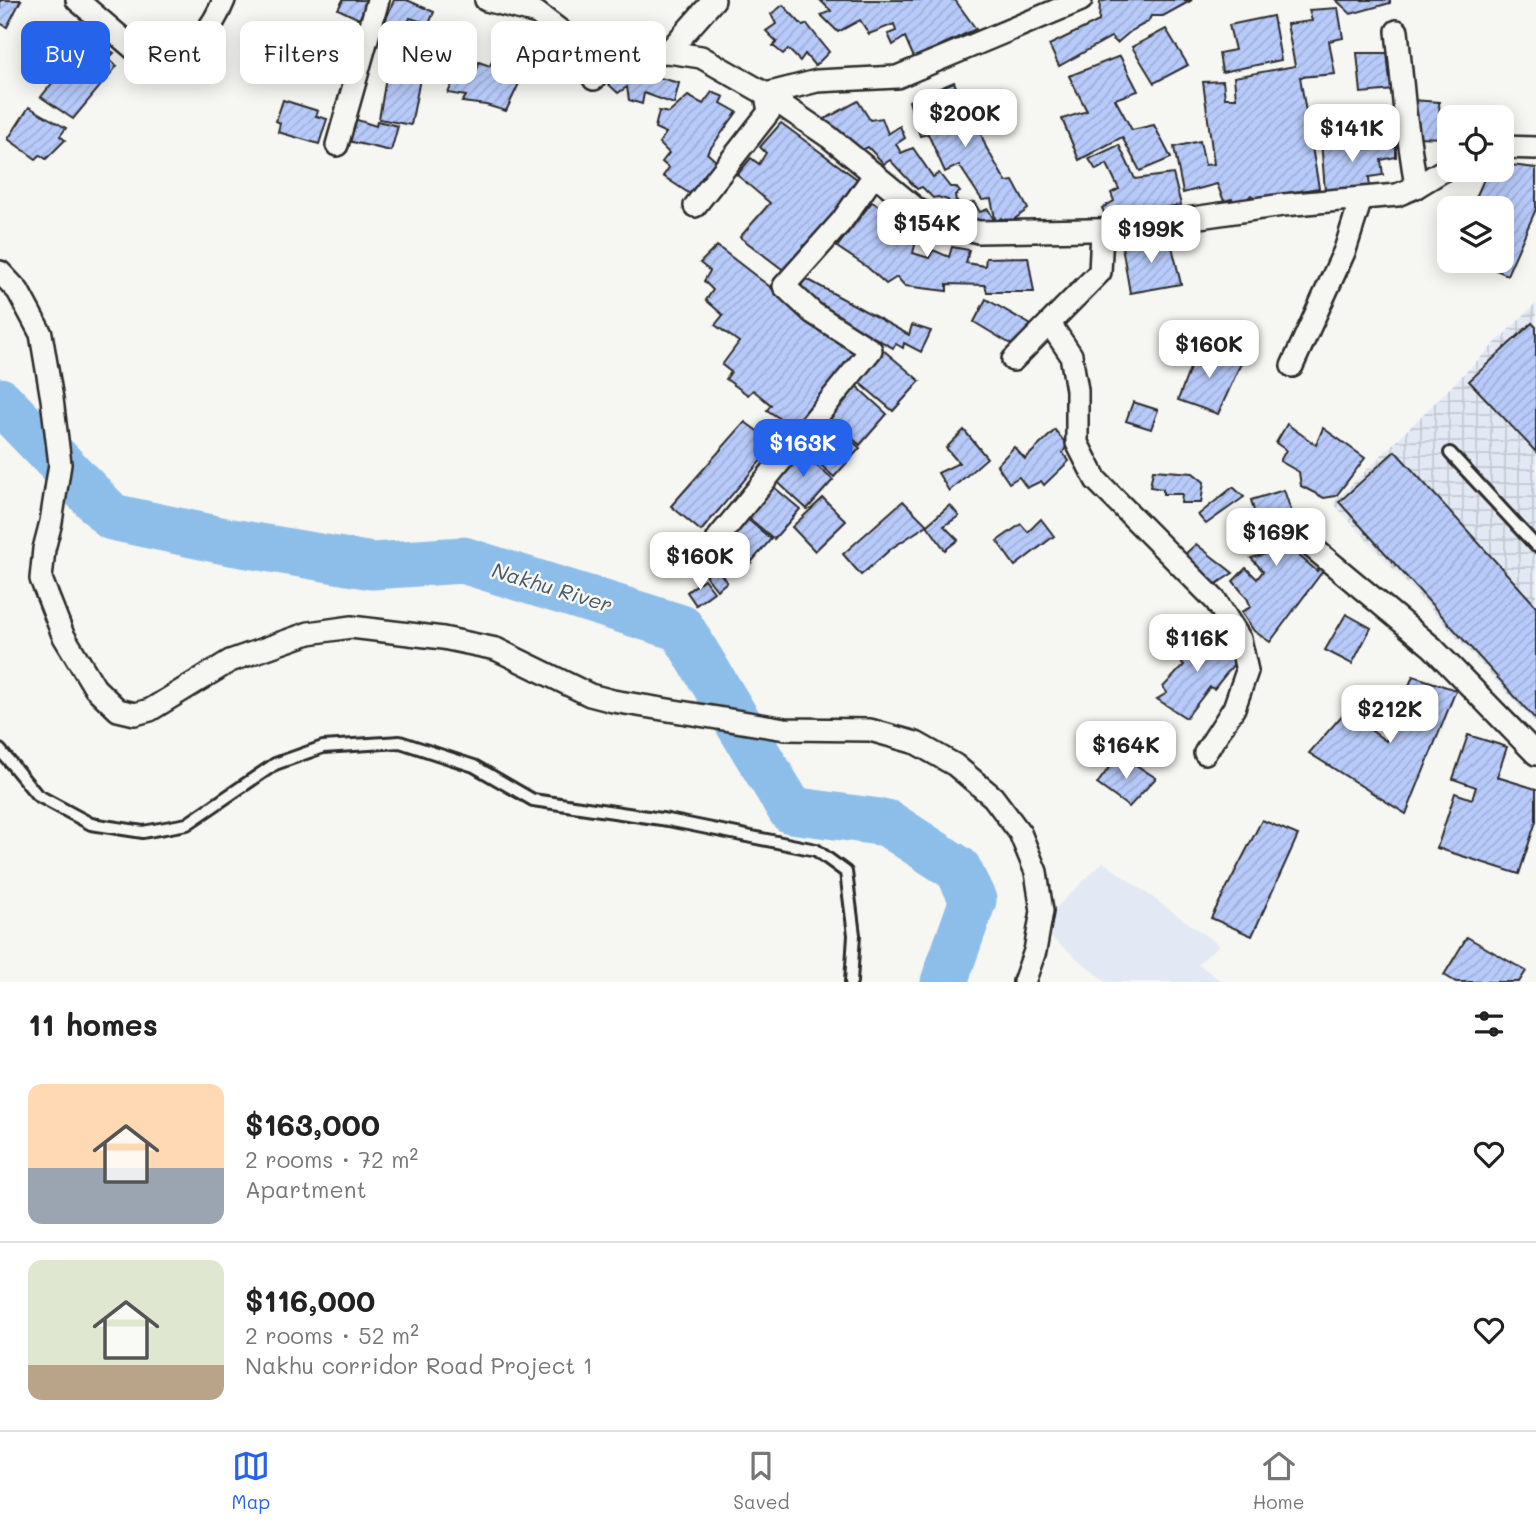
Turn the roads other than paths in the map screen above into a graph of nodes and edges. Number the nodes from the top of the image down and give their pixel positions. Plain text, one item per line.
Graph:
1 (77, 0) edge
2 (224, 0) edge
3 (378, 0) edge
4 (486, 0) edge
5 (714, 0) edge
6 (1081, 0) edge
7 (548, 21) edge
8 (1397, 31) dead end
9 (668, 52) joint
10 (766, 94) junction
11 (337, 145) dead end
12 (1514, 148) edge
13 (1536, 148) edge
14 (876, 174) junction
15 (1437, 174) edge
16 (1416, 187) junction
17 (1361, 199) junction
18 (695, 206) dead end
19 (1102, 232) junction
20 (0, 272) edge
21 (1050, 324) junction
22 (1013, 359) dead end
23 (1292, 366) dead end
24 (1450, 453) dead end
25 (718, 538) dead end
26 (1536, 546) edge
27 (1312, 547) dead end
28 (0, 750) edge
29 (1205, 753) dead end
30 (1536, 754) edge
31 (851, 982) edge
32 (1024, 982) edge

1 - 2 street
3 - 11 street
4 - 7 street
5 - 9 street
6 - 10 street
8 - 16 street
9 - 10 street
10 - 14 street
10 - 18 street
12 - 13 street
14 - 19 street
14 - 25 street
15 - 16 street
16 - 17 street
17 - 19 street
17 - 23 street
19 - 21 street
20 - 32 street
21 - 22 street
21 - 29 street
24 - 26 lane
27 - 30 street
28 - 31 lane

